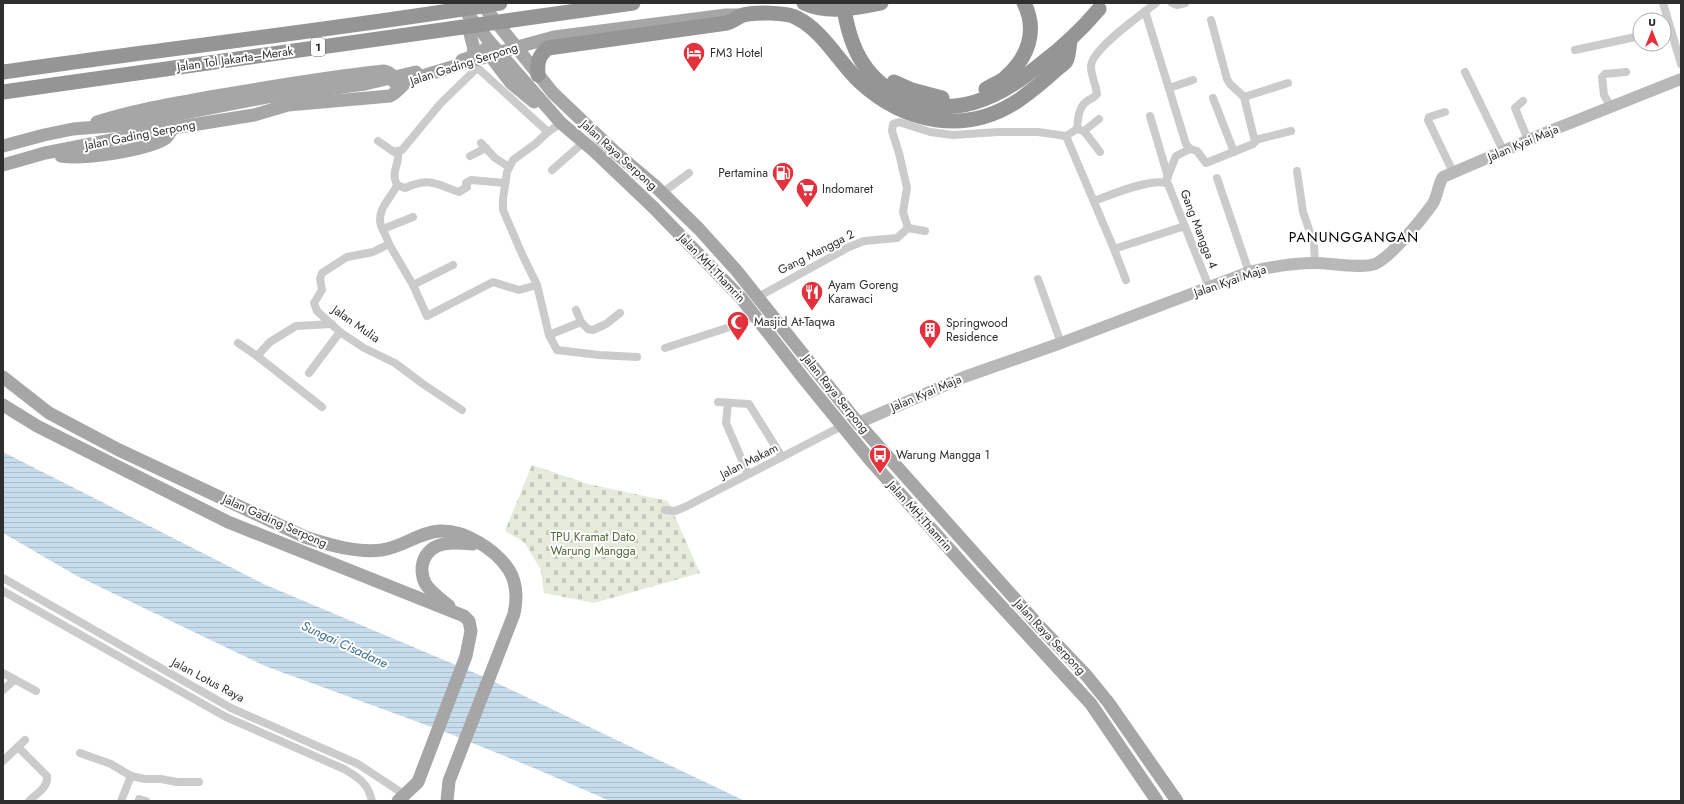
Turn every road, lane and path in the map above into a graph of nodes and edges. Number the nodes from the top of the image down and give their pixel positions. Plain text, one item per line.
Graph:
1 (447, 3) edge
2 (459, 3) edge
3 (466, 3) edge
4 (480, 3) edge
5 (500, 3) edge
6 (633, 3) edge
7 (804, 3) edge
8 (843, 3) edge
9 (852, 3) edge
10 (881, 3) edge
11 (1024, 3) edge
12 (1156, 3) edge
13 (1172, 3) edge
14 (1184, 3) edge
15 (1099, 9) dead end
16 (1145, 11) junction
17 (743, 15) junction
18 (1211, 20) dead end
19 (850, 22) junction
20 (469, 30) junction
21 (1632, 38) edge
22 (1070, 40) junction
23 (1672, 40) edge
24 (1575, 50) dead end
25 (1681, 64) edge
26 (3, 72) edge
27 (1465, 72) dead end
28 (1626, 72) dead end
29 (538, 75) junction
30 (1681, 79) edge
31 (1193, 80) dead end
32 (1288, 83) dead end
33 (1168, 88) junction
34 (3, 92) edge
35 (533, 94) junction
36 (1244, 97) junction
37 (1213, 98) dead end
38 (368, 99) junction
39 (1523, 101) dead end
40 (1610, 107) junction
41 (572, 112) junction
42 (1445, 112) dead end
43 (1150, 116) dead end
44 (1099, 119) dead end
45 (561, 123) junction
46 (73, 129) junction
47 (1081, 130) junction
48 (548, 132) junction
49 (1291, 132) dead end
50 (1066, 136) junction
51 (1255, 140) junction
52 (1528, 140) junction
53 (378, 141) dead end
54 (3, 146) edge
55 (588, 146) junction
56 (1190, 149) junction
57 (1503, 150) junction
58 (398, 152) junction
59 (1100, 152) dead end
60 (1234, 152) junction
61 (470, 156) dead end
62 (3, 165) edge
63 (509, 166) junction
64 (552, 170) dead end
65 (1297, 171) dead end
66 (1453, 172) junction
67 (689, 173) dead end
68 (1217, 178) dead end
69 (1166, 180) junction
70 (505, 183) junction
71 (397, 185) junction
72 (662, 193) junction
73 (1094, 201) junction
74 (412, 216) dead end
75 (1184, 226) junction
76 (908, 228) junction
77 (383, 229) junction
78 (925, 231) dead end
79 (389, 244) junction
80 (1114, 249) junction
81 (1315, 263) junction
82 (453, 265) dead end
83 (1249, 272) junction
84 (1038, 279) dead end
85 (1126, 280) dead end
86 (412, 285) junction
87 (538, 285) junction
88 (1209, 287) junction
89 (758, 296) junction
90 (576, 310) dead end
91 (620, 312) dead end
92 (755, 316) junction
93 (581, 322) junction
94 (332, 324) junction
95 (340, 332) junction
96 (549, 335) junction
97 (789, 336) junction
98 (238, 343) dead end
99 (1061, 343) junction
100 (778, 345) junction
101 (665, 348) dead end
102 (257, 356) junction
103 (637, 357) dead end
104 (309, 373) dead end
105 (5, 380) edge
106 (718, 402) dead end
107 (728, 403) junction
108 (3, 405) edge
109 (322, 407) dead end
110 (462, 410) dead end
111 (858, 422) junction
112 (842, 426) junction
113 (782, 457) junction
114 (748, 474) junction
115 (666, 510) dead end
116 (945, 521) junction
117 (933, 530) junction
118 (484, 546) junction
119 (3, 578) edge
120 (3, 591) edge
121 (457, 612) junction
122 (3, 672) edge
123 (14, 680) junction
124 (3, 690) edge
125 (36, 690) dead end
126 (25, 740) dead end
127 (18, 747) junction
128 (80, 753) dead end
129 (3, 761) edge
130 (369, 771) junction
131 (131, 776) junction
132 (359, 778) junction
133 (199, 782) dead end
134 (402, 798) edge
135 (29, 801) edge
136 (121, 801) edge
137 (372, 801) edge
138 (446, 801) edge
139 (1156, 801) edge
140 (1176, 801) edge

1 - 20 main road
2 - 35 main road
3 - 35 main road
4 - 29 main road, Jalan Raya Serpong
5 - 26 highway, Jalan Tol Jakarta–Merak / 1
6 - 34 highway, Jalan Tol Jakarta–Merak / 1
7 - 10 highway
8 - 19 highway
9 - 19 highway
11 - 19 highway
12 - 16 street
13 - 14 street
15 - 22 highway
16 - 33 street
16 - 47 street
17 - 22 highway
17 - 29 highway
17 - 38 main road, Jalan Gading Serpong
18 - 36 street
19 - 22 highway
20 - 35 main road
20 - 46 main road, Jalan Gading Serpong
21 - 24 street
23 - 25 street
27 - 57 street
28 - 40 street
29 - 41 main road, Jalan Raya Serpong
30 - 40 main road, Jalan Kyai Maja
31 - 33 street
32 - 36 street
33 - 56 street
35 - 41 main road, Jalan Raya Serpong
35 - 45 main road, Jalan Raya Serpong
36 - 51 street
37 - 60 street
38 - 46 main road
38 - 62 main road, Jalan Gading Serpong
39 - 52 street
40 - 52 main road, Jalan Kyai Maja
41 - 72 main road, Jalan Raya Serpong
42 - 66 street
43 - 69 street
44 - 47 street
45 - 48 street
45 - 55 main road, Jalan Raya Serpong
46 - 54 main road, Jalan Gading Serpong
47 - 50 street
47 - 59 street
48 - 58 street
48 - 63 street
49 - 51 street
50 - 73 street
50 - 76 street
51 - 60 street
52 - 57 main road, Jalan Kyai Maja
53 - 58 street
55 - 64 street
55 - 92 main road, Jalan MH.Thamrin
56 - 60 street
56 - 69 street
57 - 66 main road, Jalan Kyai Maja
58 - 71 street
61 - 63 street
63 - 70 street
65 - 81 street
66 - 81 main road, Jalan Kyai Maja
67 - 72 street
68 - 83 street
69 - 73 street, Gang Mangga 4
69 - 75 street, Gang Mangga 4
70 - 71 street
70 - 87 street
71 - 77 street
72 - 89 main road, Jalan Raya Serpong
73 - 80 street
74 - 77 street
75 - 80 street
75 - 88 street, Gang Mangga 4
76 - 78 street
76 - 89 street, Gang Mangga 2
77 - 79 street
79 - 86 street
79 - 94 street, Jalan Mulia
80 - 85 street
81 - 83 main road, Jalan Kyai Maja
82 - 86 street
83 - 88 main road, Jalan Kyai Maja
84 - 99 street
86 - 87 street
87 - 96 street
88 - 99 main road, Jalan Kyai Maja
89 - 97 main road, Jalan Raya Serpong
90 - 93 street
91 - 93 street
92 - 100 main road, Jalan MH.Thamrin
92 - 101 street
93 - 96 street
94 - 95 street, Jalan Mulia
94 - 102 street
95 - 104 street
95 - 110 street, Jalan Mulia
96 - 103 street
97 - 100 main road
97 - 111 main road, Jalan Raya Serpong
98 - 102 street
99 - 111 main road, Jalan Kyai Maja
100 - 112 main road, Jalan MH.Thamrin
102 - 109 street
105 - 118 main road, Jalan Gading Serpong
106 - 107 street
107 - 113 street
107 - 114 street
108 - 121 main road, Jalan Gading Serpong
111 - 116 main road, Jalan Raya Serpong
112 - 113 street, Jalan Makam
112 - 117 main road, Jalan MH.Thamrin
113 - 114 street, Jalan Makam
114 - 115 street, Jalan Makam
116 - 117 main road
116 - 140 main road, Jalan Raya Serpong
117 - 139 main road, Jalan MH.Thamrin
118 - 121 main road
118 - 138 main road, Jalan Gading Serpong
119 - 130 street, Jalan Lotus Raya
120 - 132 street, Jalan Lotus Raya
121 - 134 main road, Jalan Gading Serpong
122 - 123 street
123 - 124 street
123 - 125 street
126 - 127 street
127 - 129 street
127 - 135 street
128 - 131 street
130 - 132 street
130 - 134 street, Jalan Lotus Raya
131 - 133 street
131 - 136 street
132 - 137 street, Jalan Lotus Raya

